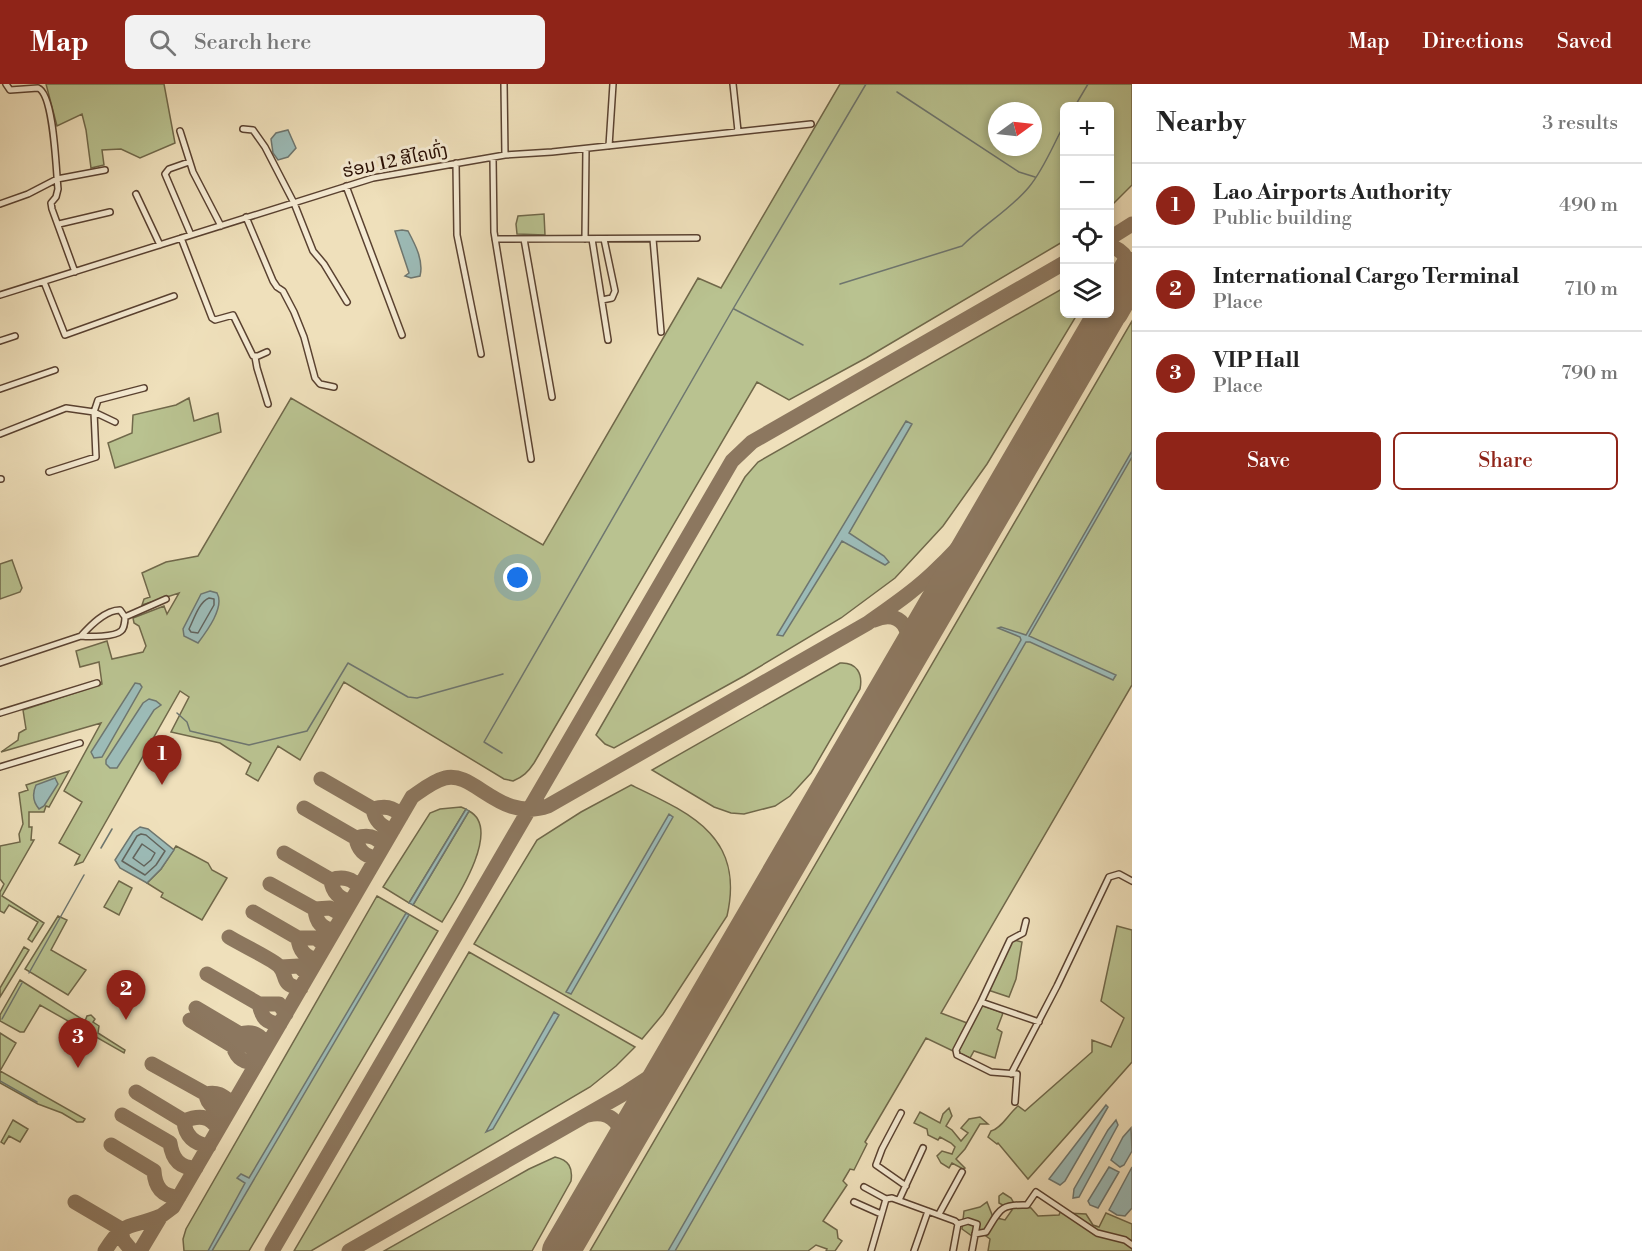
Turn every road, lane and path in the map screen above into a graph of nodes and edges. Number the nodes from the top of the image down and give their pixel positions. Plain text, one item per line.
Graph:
1 (6, 84) edge
2 (504, 84) edge
3 (613, 84) edge
4 (734, 84) edge
5 (811, 124) dead end
6 (243, 129) dead end
7 (180, 131) dead end
8 (738, 131) junction
9 (609, 146) junction
10 (586, 149) junction
11 (505, 155) junction
12 (493, 158) junction
13 (189, 162) junction
14 (456, 163) junction
15 (105, 170) dead end
16 (57, 179) junction
17 (346, 186) junction
18 (136, 194) dead end
19 (294, 203) junction
20 (0, 204) edge
21 (110, 212) dead end
22 (246, 217) junction
23 (59, 224) junction
24 (221, 226) junction
25 (191, 235) junction
26 (181, 238) junction
27 (495, 238) junction
28 (588, 238) junction
29 (604, 238) junction
30 (653, 238) junction
31 (698, 238) dead end
32 (524, 239) junction
33 (160, 245) junction
34 (75, 272) junction
35 (44, 282) junction
36 (0, 295) edge
37 (174, 296) dead end
38 (602, 300) junction
39 (347, 302) dead end
40 (661, 332) dead end
41 (402, 335) dead end
42 (15, 336) dead end
43 (608, 340) dead end
44 (0, 341) edge
45 (267, 352) dead end
46 (481, 354) dead end
47 (255, 357) junction
48 (55, 370) dead end
49 (334, 387) dead end
50 (144, 388) dead end
51 (0, 389) edge
52 (552, 397) dead end
53 (268, 404) dead end
54 (94, 412) junction
55 (115, 422) dead end
56 (0, 434) edge
57 (531, 459) dead end
58 (49, 472) dead end
59 (166, 599) dead end
60 (125, 617) junction
61 (81, 636) junction
62 (0, 663) edge
63 (97, 683) dead end
64 (0, 713) edge
65 (80, 743) dead end
66 (0, 766) edge
67 (1132, 881) edge
68 (1026, 921) dead end
69 (981, 1002) junction
70 (1039, 1022) junction
71 (1011, 1074) junction
72 (1015, 1102) dead end
73 (901, 1113) dead end
74 (923, 1148) dead end
75 (962, 1172) dead end
76 (906, 1185) junction
77 (864, 1187) dead end
78 (886, 1199) junction
79 (899, 1200) junction
80 (854, 1202) dead end
81 (928, 1211) junction
82 (881, 1214) junction
83 (939, 1214) junction
84 (958, 1224) junction
85 (975, 1234) junction
86 (1132, 1245) edge
87 (871, 1251) edge
88 (914, 1251) edge
89 (953, 1251) edge
90 (972, 1251) edge

1 - 16 street
2 - 11 street
3 - 9 street
4 - 8 street
5 - 8 street, ຮ່ອມ 12 ສີໄຄທົ່ງ
6 - 19 street
7 - 13 street
8 - 9 street, ຮ່ອມ 12 ສີໄຄທົ່ງ
9 - 10 street, ຮ່ອມ 12 ສີໄຄທົ່ງ
10 - 11 street, ຮ່ອມ 12 ສີໄຄທົ່ງ
10 - 28 street
11 - 12 street, ຮ່ອມ 12 ສີໄຄທົ່ງ
12 - 14 street, ຮ່ອມ 12 ສີໄຄທົ່ງ
12 - 27 street
13 - 24 street
13 - 25 street
14 - 17 street, ຮ່ອມ 12 ສີໄຄທົ່ງ
14 - 46 street
15 - 16 street
16 - 20 street
16 - 23 street
17 - 19 street, ຮ່ອມ 12 ສີໄຄທົ່ງ
17 - 41 street
18 - 33 street
19 - 22 street, ຮ່ອມ 12 ສີໄຄທົ່ງ
19 - 39 street
21 - 23 street
22 - 24 street, ຮ່ອມ 12 ສີໄຄທົ່ງ
22 - 49 street
23 - 34 street
24 - 25 street, ຮ່ອມ 12 ສີໄຄທົ່ງ
25 - 26 street, ຮ່ອມ 12 ສີໄຄທົ່ງ
26 - 33 street, ຮ່ອມ 12 ສີໄຄທົ່ງ
26 - 47 street
27 - 32 street
27 - 57 street
28 - 29 street
28 - 32 street
28 - 38 street
29 - 30 street
29 - 38 street
30 - 31 street
30 - 40 street
32 - 52 street
33 - 34 street, ຮ່ອມ 12 ສີໄຄທົ່ງ
34 - 35 street, ຮ່ອມ 12 ສີໄຄທົ່ງ
35 - 36 street, ຮ່ອມ 12 ສີໄຄທົ່ງ
35 - 37 street
38 - 43 street
42 - 44 street
45 - 47 street
47 - 53 street
48 - 51 street
50 - 54 street
54 - 55 street
54 - 56 street
54 - 58 street
59 - 60 street
60 - 61 street
60 - 61 street
61 - 62 street
63 - 64 street
65 - 66 street
67 - 70 street
68 - 69 street
69 - 70 street
69 - 71 street
70 - 71 street
71 - 72 street
73 - 76 street
74 - 76 street
75 - 83 street
76 - 79 street
77 - 78 street
78 - 79 street
78 - 82 street
79 - 81 street
80 - 82 street
81 - 83 street
81 - 88 street
82 - 87 street
83 - 84 street
84 - 85 street
84 - 89 street
85 - 86 street
85 - 90 street

